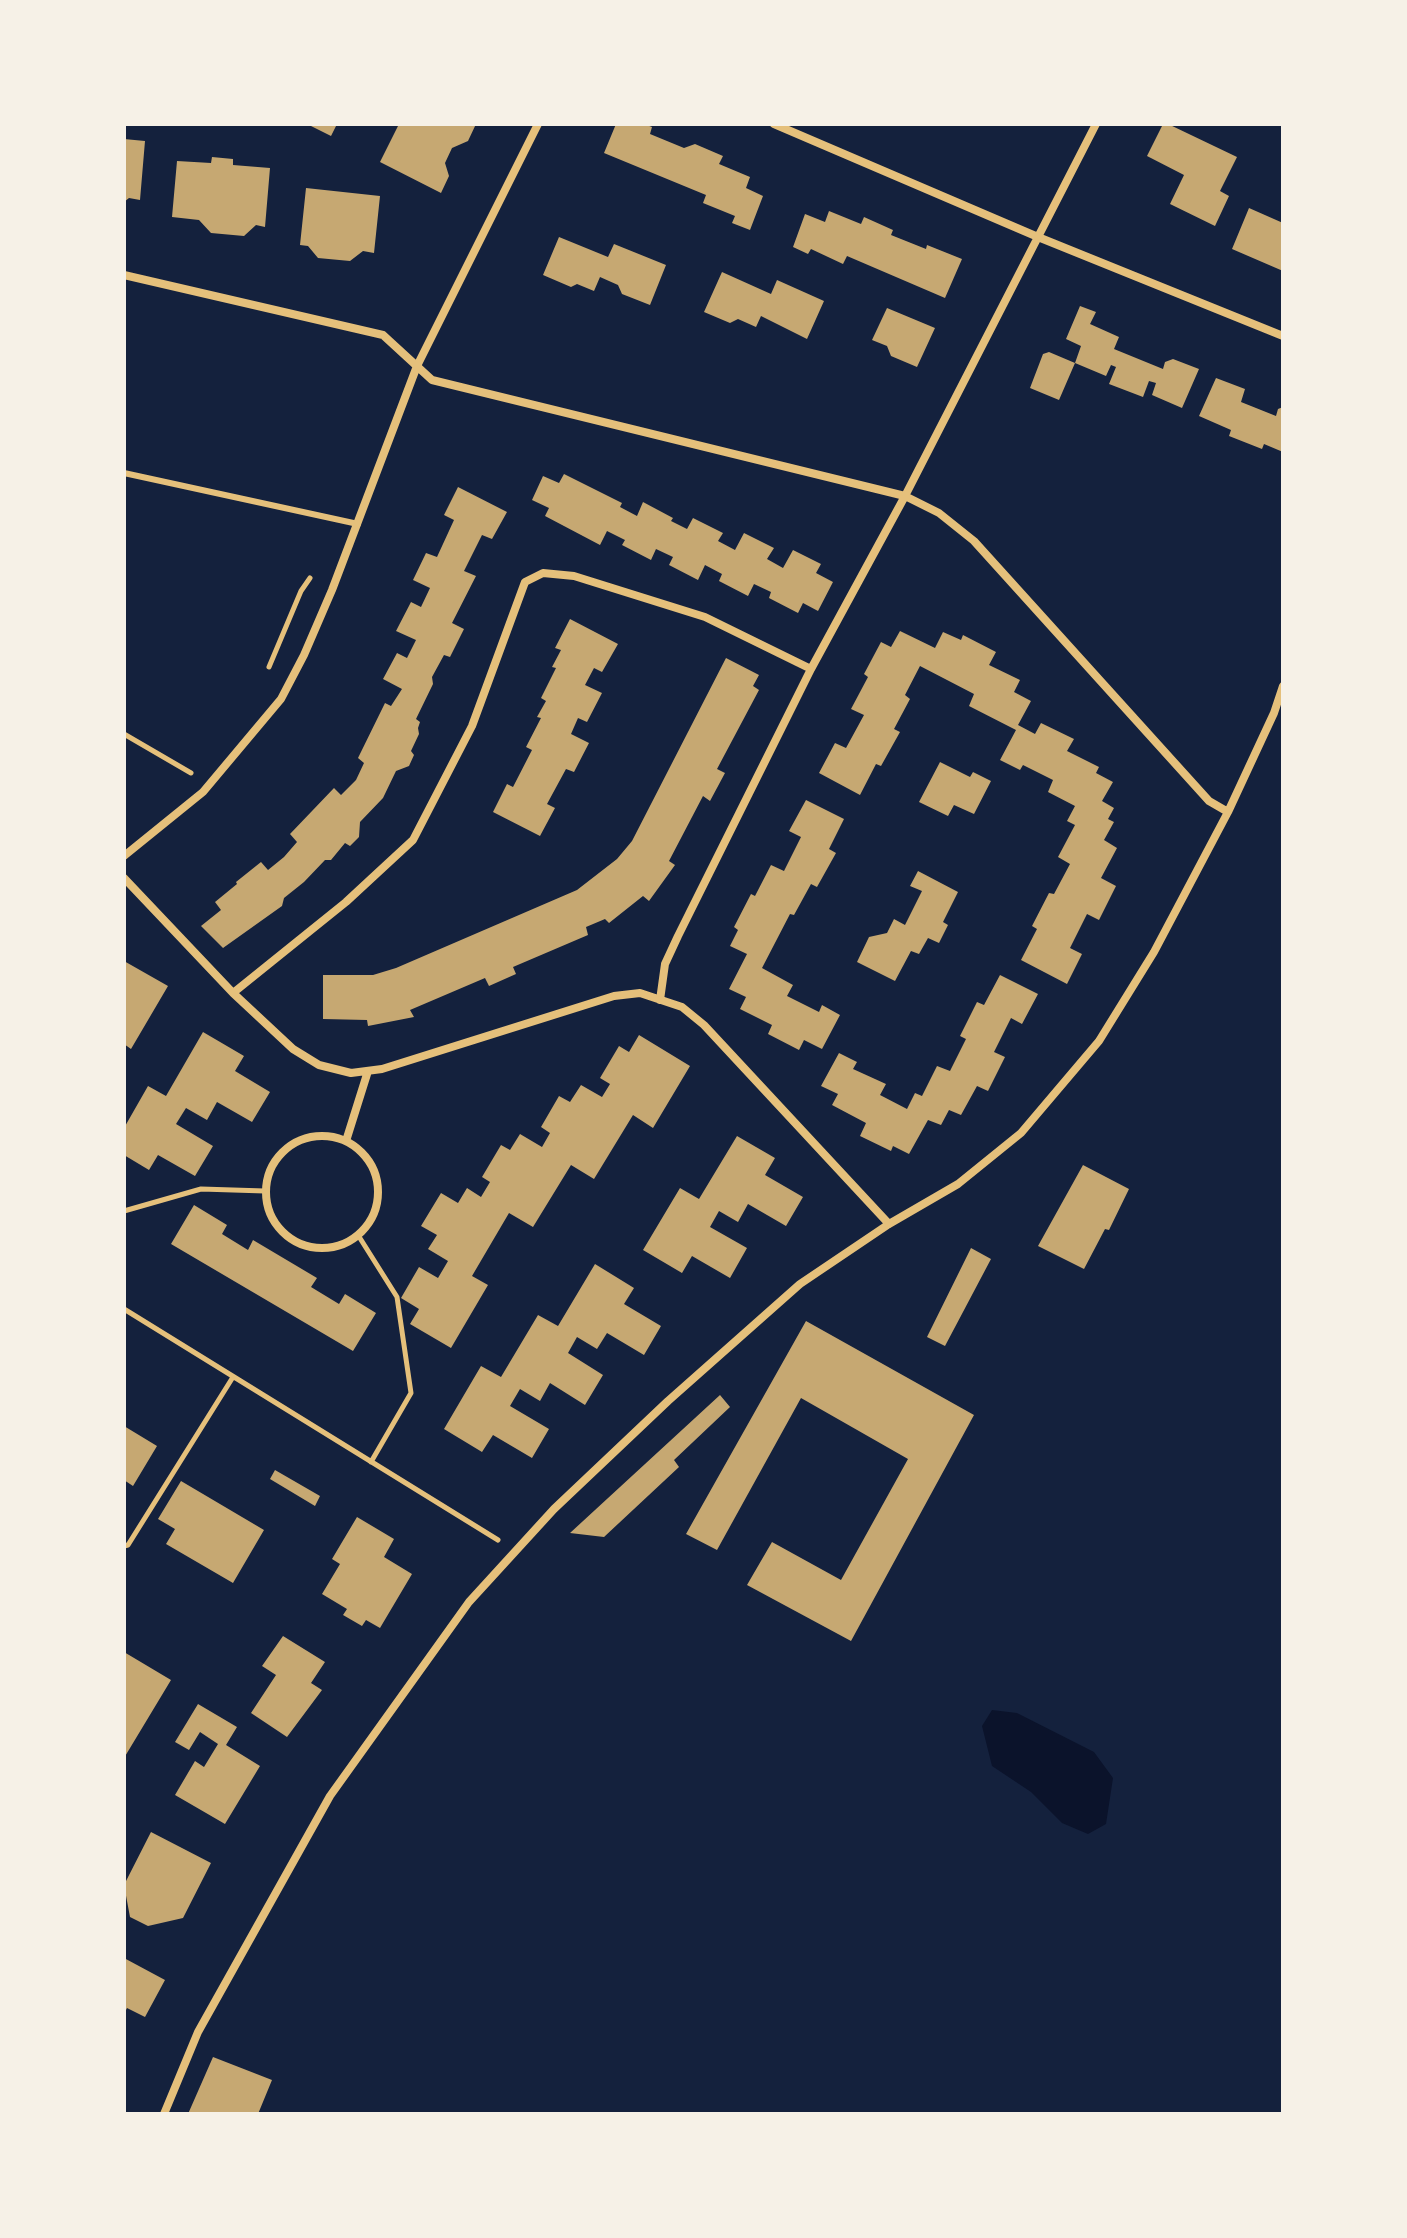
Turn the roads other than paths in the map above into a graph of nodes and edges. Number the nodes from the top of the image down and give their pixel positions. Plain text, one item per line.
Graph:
1 (538, 124) edge
2 (774, 124) edge
3 (1096, 124) edge
4 (1038, 237) junction
5 (124, 275) edge
6 (1283, 336) edge
7 (417, 366) junction
8 (124, 473) edge
9 (905, 496) junction
10 (358, 524) junction
11 (811, 669) junction
12 (1283, 686) edge
13 (1228, 812) junction
14 (124, 856) edge
15 (124, 878) edge
16 (233, 993) junction
17 (660, 1000) junction
18 (368, 1071) junction
19 (346, 1141) junction
20 (889, 1224) junction
21 (164, 2114) edge

1 - 7 street
2 - 4 street
3 - 4 street
4 - 6 street
4 - 9 street
5 - 7 street
7 - 9 street
7 - 10 street
8 - 10 lane
9 - 11 street
9 - 13 street
10 - 14 street
11 - 16 street
11 - 17 street
12 - 13 street
13 - 20 street
15 - 16 street
16 - 18 street
17 - 18 street
17 - 20 street
18 - 19 street
19 - 19 street
20 - 21 street

